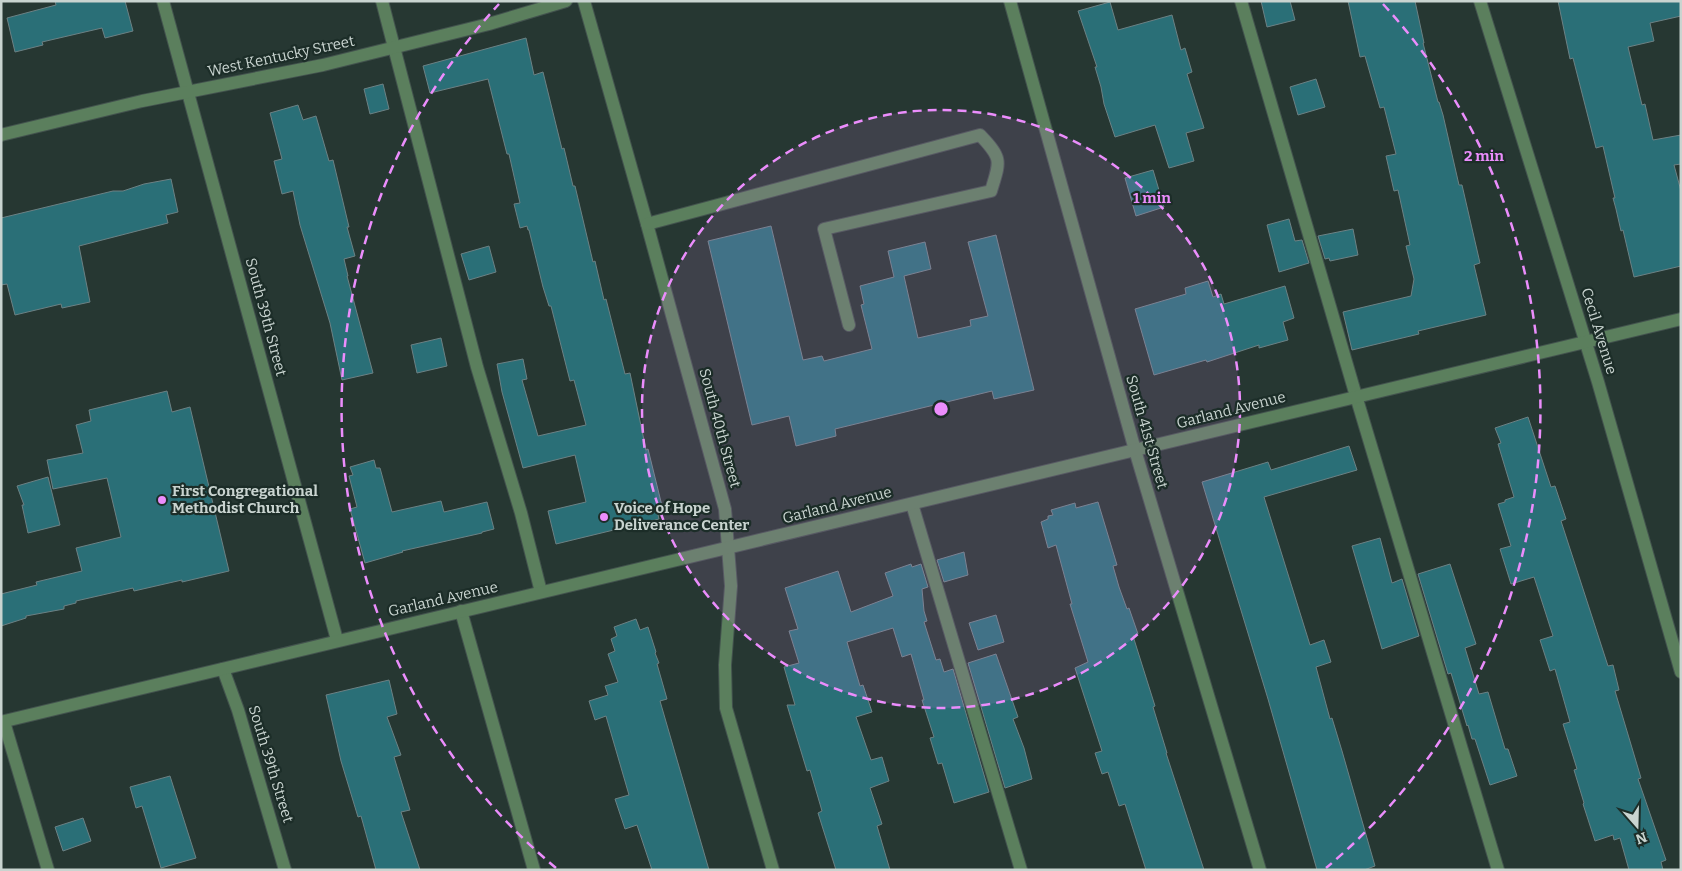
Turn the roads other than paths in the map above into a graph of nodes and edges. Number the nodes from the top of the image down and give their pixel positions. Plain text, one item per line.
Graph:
1 (163, 1) edge
2 (382, 1) edge
3 (566, 1) edge
4 (584, 1) edge
5 (1010, 1) edge
6 (1241, 1) edge
7 (1480, 1) edge
8 (394, 48) junction
9 (188, 92) junction
10 (1, 135) edge
11 (647, 224) junction
12 (1681, 318) edge
13 (849, 325) dead end
14 (1585, 340) junction
15 (1356, 396) junction
16 (1135, 450) junction
17 (912, 504) junction
18 (728, 548) junction
19 (541, 592) junction
20 (461, 611) junction
21 (337, 640) junction
22 (223, 669) junction
23 (1681, 672) edge
24 (3, 722) edge
25 (48, 870) edge
26 (285, 870) edge
27 (534, 870) edge
28 (773, 870) edge
29 (1021, 870) edge
30 (1260, 870) edge
31 (1498, 870) edge

1 - 9 street, South 39th Street
2 - 8 street
3 - 8 street, West Kentucky Street
4 - 11 street, South 40th Street
5 - 16 street, South 41st Street
6 - 15 street
7 - 14 street, Cecil Avenue
8 - 9 street, West Kentucky Street
8 - 19 street
9 - 10 street, West Kentucky Street
9 - 21 street, South 39th Street
11 - 13 street
11 - 18 street, South 40th Street
12 - 14 street, Garland Avenue
14 - 15 street, Garland Avenue
14 - 23 street, Cecil Avenue
15 - 16 street, Garland Avenue
15 - 31 street
16 - 17 street, Garland Avenue
16 - 30 street, South 41st Street
17 - 18 street, Garland Avenue
17 - 29 street
18 - 19 street, Garland Avenue
18 - 28 street, South 40th Street
19 - 20 street, Garland Avenue
20 - 21 street, Garland Avenue
20 - 27 street
21 - 22 street, Garland Avenue
22 - 24 street, Garland Avenue
22 - 26 street, South 39th Street
24 - 25 street

